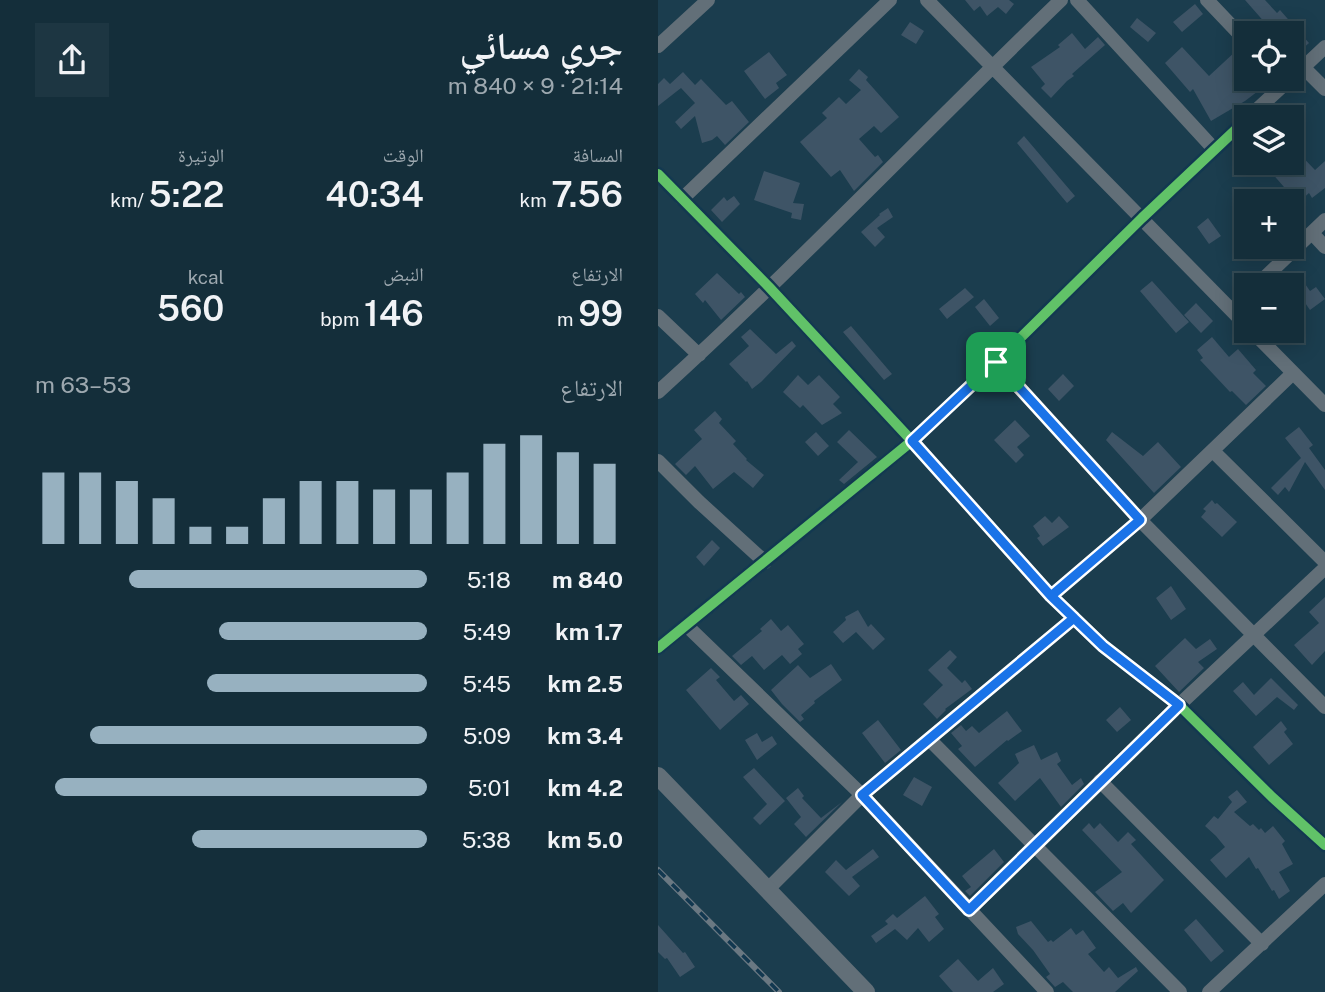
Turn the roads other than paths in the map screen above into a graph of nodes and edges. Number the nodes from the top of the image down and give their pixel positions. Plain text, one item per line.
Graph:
1 (708, 0) edge
2 (890, 0) edge
3 (927, 0) edge
4 (1061, 0) edge
5 (1077, 0) edge
6 (1207, 0) edge
7 (1234, 28) edge
8 (658, 46) edge
9 (1325, 47) edge
10 (1304, 65) edge
11 (992, 66) junction
12 (1304, 67) edge
13 (1325, 89) edge
14 (1275, 91) edge
15 (1261, 105) edge
16 (1234, 131) edge
17 (1214, 149) junction
18 (658, 174) edge
19 (682, 198) junction
20 (1142, 218) junction
21 (1325, 220) edge
22 (1312, 233) junction
23 (1325, 247) edge
24 (1270, 273) edge
25 (769, 287) junction
26 (1232, 310) edge
27 (658, 316) edge
28 (1264, 343) edge
29 (699, 355) junction
30 (996, 362) junction
31 (1293, 373) junction
32 (658, 392) edge
33 (1325, 405) edge
34 (912, 441) junction
35 (1213, 451) junction
36 (658, 461) edge
37 (1140, 520) junction
38 (765, 562) junction
39 (1325, 562) edge
40 (1325, 568) edge
41 (1051, 596) junction
42 (1074, 618) junction
43 (687, 625) junction
44 (1254, 636) junction
45 (658, 648) edge
46 (1179, 705) junction
47 (1325, 707) edge
48 (930, 740) junction
49 (658, 776) edge
50 (1100, 781) junction
51 (862, 795) junction
52 (1035, 845) junction
53 (1325, 845) edge
54 (1325, 884) edge
55 (767, 890) junction
56 (969, 910) junction
57 (1262, 944) junction
58 (866, 992) edge
59 (1046, 992) edge
60 (1180, 992) edge
61 (1209, 992) edge

1 - 8 street
2 - 19 street
3 - 11 street
4 - 11 street
5 - 17 street
6 - 7 street
9 - 10 street
11 - 20 street
11 - 25 street
12 - 13 street
14 - 15 street
16 - 17 street
17 - 20 street
18 - 19 street
19 - 25 street
20 - 26 street
20 - 30 street
21 - 22 street
22 - 23 street
22 - 24 street
25 - 29 street
25 - 34 street
27 - 29 street
28 - 31 street
29 - 32 street
30 - 34 street
30 - 37 street
31 - 33 street
31 - 35 street
34 - 38 street
34 - 41 street
35 - 37 street
35 - 39 street
36 - 38 street
37 - 41 street
37 - 44 street
38 - 43 street
40 - 44 street
41 - 42 street
42 - 46 street
42 - 48 street
43 - 45 street
43 - 51 street
44 - 46 street
44 - 47 street
46 - 50 street
46 - 53 street
48 - 51 street
48 - 52 street
49 - 55 street
50 - 52 street
50 - 57 street
51 - 55 street
51 - 56 street
52 - 56 street
52 - 60 street
54 - 57 street
55 - 58 street
56 - 59 street
57 - 61 street

